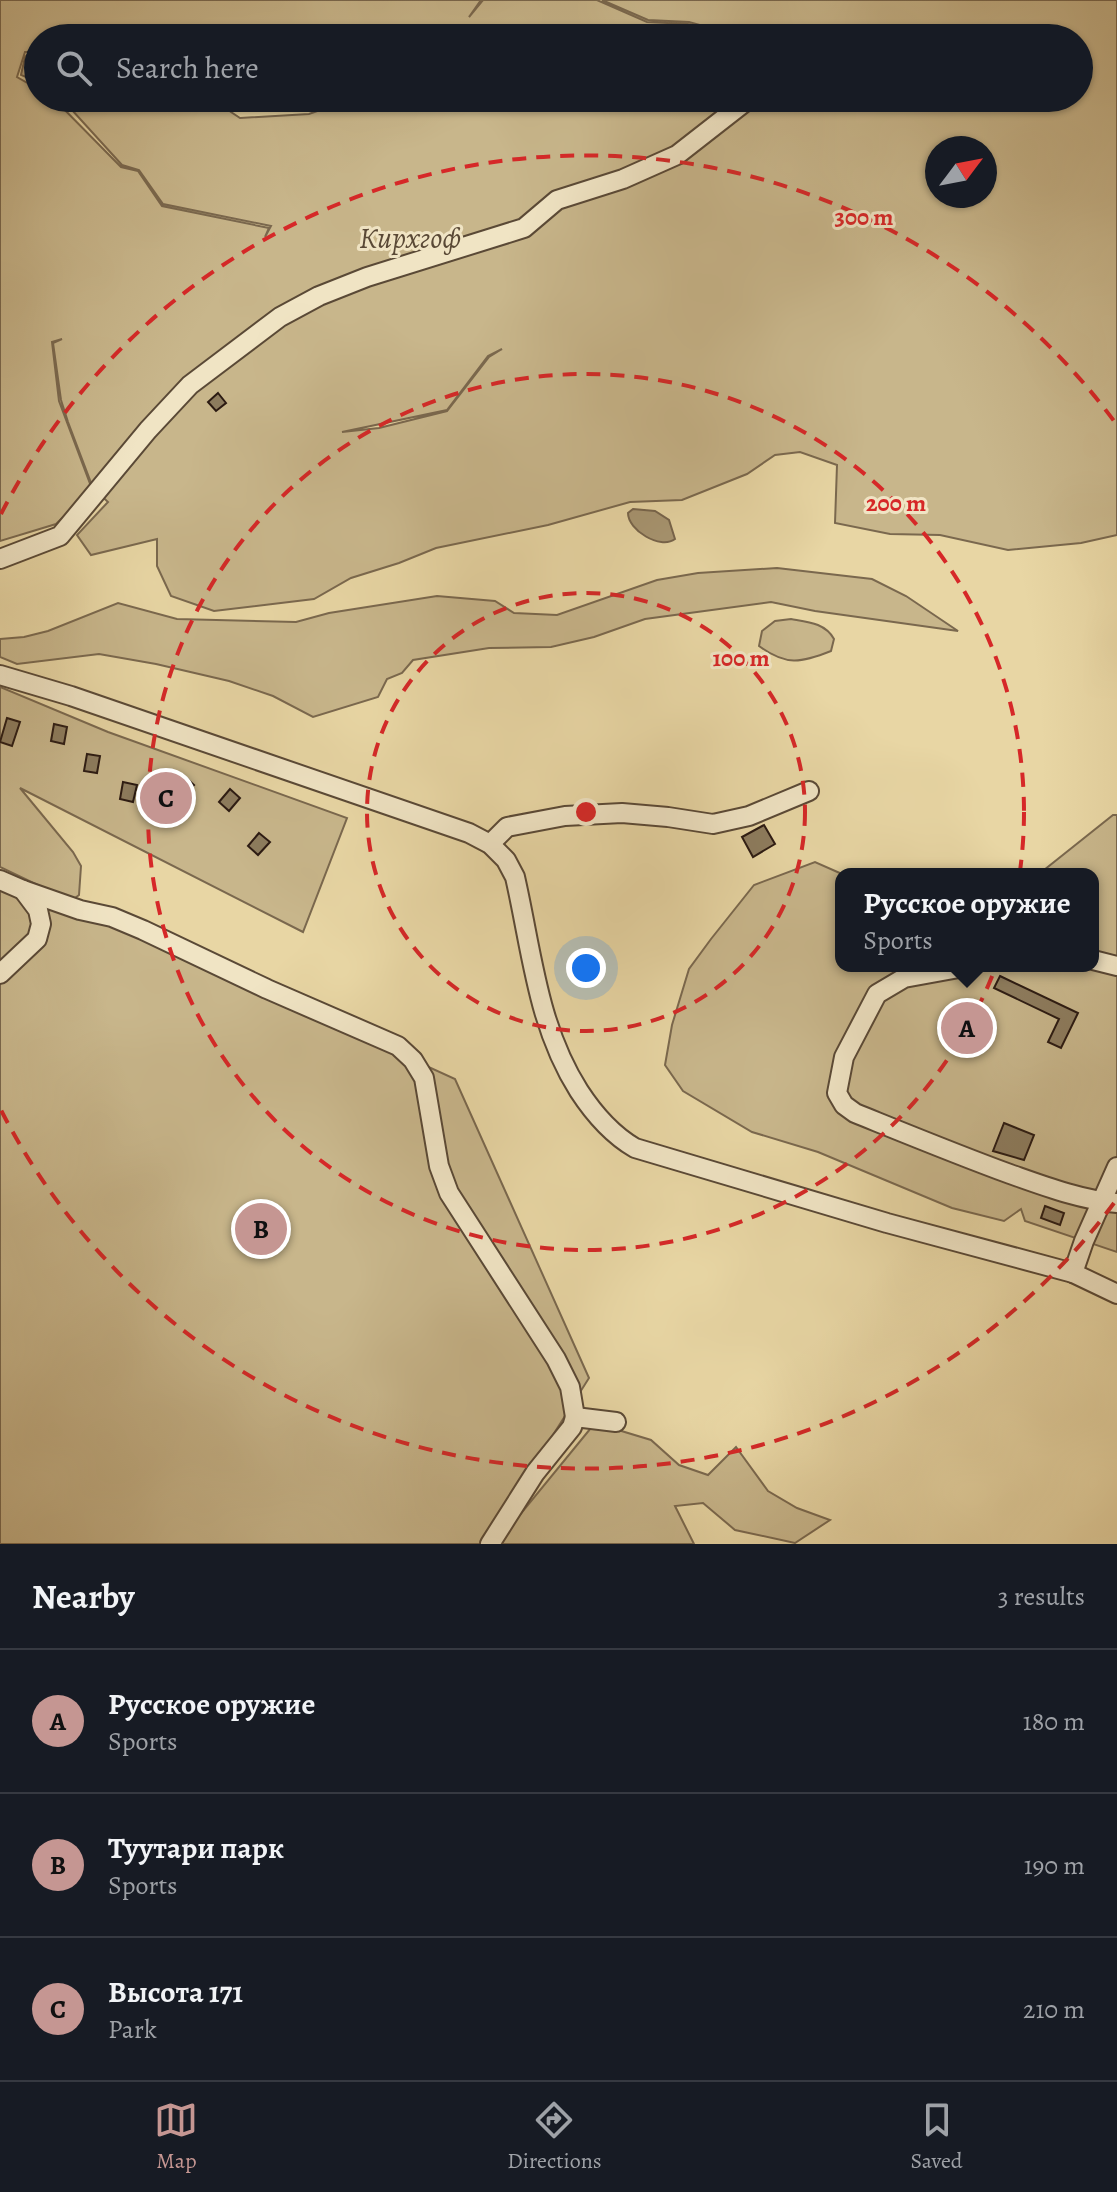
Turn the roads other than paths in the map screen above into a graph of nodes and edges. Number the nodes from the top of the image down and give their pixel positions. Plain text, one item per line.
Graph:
1 (732, 112) edge
2 (0, 559) edge
3 (0, 675) edge
4 (809, 791) dead end
5 (490, 844) junction
6 (0, 880) edge
7 (23, 890) junction
8 (937, 972) edge
9 (0, 974) edge
10 (1117, 1167) edge
11 (1109, 1202) edge
12 (1073, 1273) junction
13 (1117, 1294) edge
14 (575, 1417) junction
15 (616, 1422) dead end
16 (490, 1544) edge

1 - 2 street
3 - 5 street
4 - 5 street
5 - 12 street
6 - 7 street
7 - 9 street
7 - 14 street
8 - 11 street
10 - 11 street
11 - 12 street
12 - 13 street
14 - 15 street
14 - 16 street

